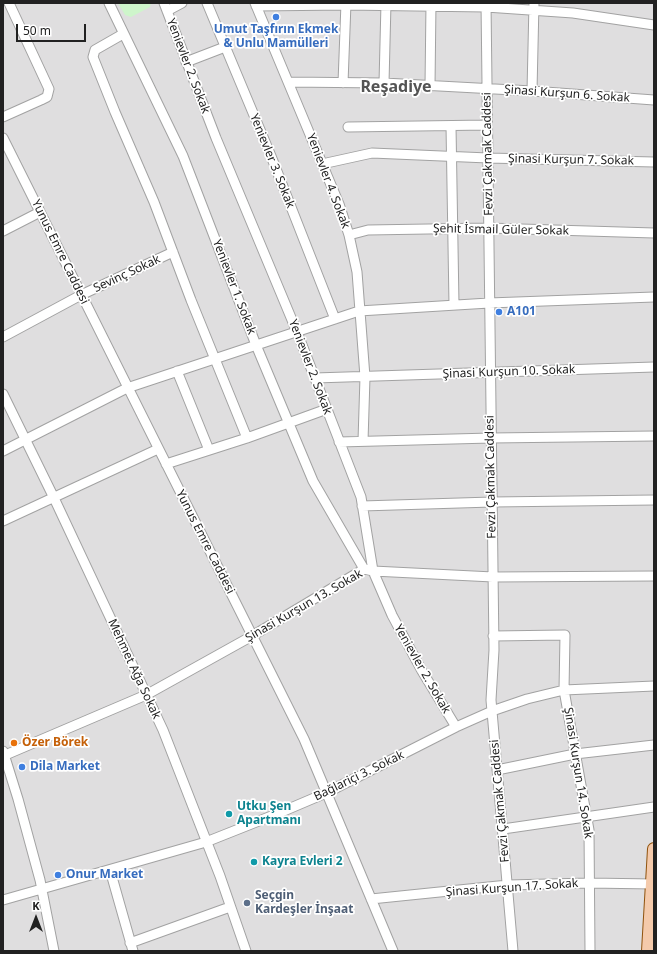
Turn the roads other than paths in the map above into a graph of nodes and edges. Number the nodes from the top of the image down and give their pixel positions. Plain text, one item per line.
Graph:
1 (9, 3) edge
2 (109, 3) edge
3 (182, 3) edge
4 (207, 3) edge
5 (255, 4) edge
6 (346, 4) edge
7 (386, 4) edge
8 (431, 5) edge
9 (486, 5) edge
10 (165, 7) edge
11 (534, 7) edge
12 (654, 25) edge
13 (124, 34) junction
14 (225, 47) junction
15 (186, 62) junction
16 (288, 82) junction
17 (343, 83) junction
18 (384, 83) junction
19 (430, 86) junction
20 (487, 89) junction
21 (532, 91) junction
22 (654, 100) edge
23 (3, 116) edge
24 (487, 125) junction
25 (451, 126) junction
26 (348, 127) dead end
27 (3, 138) edge
28 (452, 157) junction
29 (488, 158) junction
30 (654, 162) edge
31 (322, 164) junction
32 (40, 212) junction
33 (453, 228) junction
34 (488, 228) junction
35 (3, 232) edge
36 (654, 233) edge
37 (349, 235) junction
38 (173, 252) junction
39 (81, 295) junction
40 (654, 297) edge
41 (489, 303) junction
42 (454, 305) junction
43 (359, 311) junction
44 (335, 319) junction
45 (297, 332) junction
46 (3, 337) edge
47 (256, 345) junction
48 (216, 358) junction
49 (654, 367) edge
50 (177, 371) junction
51 (490, 372) junction
52 (365, 377) junction
53 (315, 378) junction
54 (127, 388) junction
55 (3, 394) edge
56 (327, 409) junction
57 (288, 423) junction
58 (654, 436) edge
59 (247, 438) junction
60 (491, 438) junction
61 (25, 440) junction
62 (364, 441) junction
63 (339, 442) junction
64 (158, 449) junction
65 (209, 450) junction
66 (3, 451) edge
67 (166, 464) junction
68 (54, 498) junction
69 (654, 500) edge
70 (492, 502) junction
71 (362, 506) junction
72 (3, 521) edge
73 (369, 570) junction
74 (654, 576) edge
75 (493, 577) junction
76 (252, 636) junction
77 (493, 636) junction
78 (654, 686) edge
79 (564, 690) junction
80 (146, 695) junction
81 (492, 711) junction
82 (456, 727) junction
83 (654, 745) edge
84 (3, 754) edge
85 (575, 754) junction
86 (497, 770) junction
87 (326, 793) junction
88 (654, 807) edge
89 (587, 816) junction
90 (502, 829) junction
91 (206, 842) junction
92 (654, 849) edge
93 (110, 870) junction
94 (590, 883) junction
95 (653, 884) edge
96 (508, 885) junction
97 (42, 890) junction
98 (371, 899) junction
99 (3, 900) edge
100 (230, 907) junction
101 (132, 947) edge
102 (54, 951) edge
103 (246, 951) edge
104 (393, 951) edge
105 (513, 951) edge
106 (590, 951) edge
107 (648, 951) edge

1 - 23 street
2 - 13 street, Yenievler 1. Sokak
3 - 10 street
4 - 14 street, Yenievler 3. Sokak
5 - 6 street
5 - 16 street, Yenievler 4. Sokak
6 - 7 street
6 - 17 street
7 - 8 street
7 - 18 street
8 - 9 street
8 - 19 street
9 - 11 street
9 - 20 street, Fevzi Çakmak Caddesi
10 - 15 street, Yenievler 2. Sokak
11 - 12 street
11 - 21 street
13 - 38 street
13 - 47 street, Yenievler 1. Sokak
14 - 15 street
14 - 44 street, Yenievler 3. Sokak
15 - 45 street, Yenievler 2. Sokak
16 - 17 street, Şinasi Kurşun 6. Sokak
16 - 31 street, Yenievler 4. Sokak
17 - 18 street, Şinasi Kurşun 6. Sokak
18 - 19 street, Şinasi Kurşun 6. Sokak
19 - 20 street, Şinasi Kurşun 6. Sokak
20 - 21 street, Şinasi Kurşun 6. Sokak
20 - 24 street, Fevzi Çakmak Caddesi
21 - 22 street, Şinasi Kurşun 6. Sokak
24 - 25 street
24 - 29 street, Fevzi Çakmak Caddesi
25 - 26 street
25 - 28 street
27 - 32 street, Yunus Emre Caddesi
28 - 29 street, Şinasi Kurşun 7. Sokak
28 - 31 street, Şinasi Kurşun 7. Sokak
28 - 33 street
29 - 30 street, Şinasi Kurşun 7. Sokak
29 - 34 street, Fevzi Çakmak Caddesi
31 - 37 street, Yenievler 4. Sokak
32 - 35 street
32 - 39 street, Yunus Emre Caddesi
33 - 34 street, Şehit İsmail Güler Sokak
33 - 37 street, Şehit İsmail Güler Sokak
33 - 42 street
34 - 36 street, Şehit İsmail Güler Sokak
34 - 41 street, Fevzi Çakmak Caddesi
37 - 43 street, Yenievler 4. Sokak
38 - 39 street, Sevinç Sokak
38 - 48 street
39 - 46 street, Sevinç Sokak
39 - 54 street, Yunus Emre Caddesi
40 - 41 street
41 - 42 street
41 - 51 street, Fevzi Çakmak Caddesi
42 - 43 street
43 - 44 street
43 - 52 street, Yenievler 4. Sokak
44 - 45 street
45 - 47 street
45 - 53 street, Yenievler 2. Sokak
47 - 48 street
47 - 57 street, Yenievler 1. Sokak
48 - 50 street
48 - 59 street
49 - 51 street, Şinasi Kurşun 10. Sokak
50 - 54 street
50 - 65 street
51 - 52 street, Şinasi Kurşun 10. Sokak
51 - 60 street, Fevzi Çakmak Caddesi
52 - 53 street, Şinasi Kurşun 10. Sokak
52 - 62 street, Yenievler 4. Sokak
53 - 56 street, Yenievler 2. Sokak
54 - 61 street
54 - 64 street, Yunus Emre Caddesi
55 - 61 street, Mehmet Ağa Sokak
56 - 57 street
56 - 63 street, Yenievler 2. Sokak
57 - 59 street
57 - 73 street, Yenievler 1. Sokak
58 - 60 street
59 - 65 street
60 - 62 street
60 - 70 street, Fevzi Çakmak Caddesi
61 - 66 street
61 - 68 street, Mehmet Ağa Sokak
62 - 63 street
63 - 71 street, Yenievler 2. Sokak
64 - 67 street, Yunus Emre Caddesi
64 - 68 street
65 - 67 street
67 - 76 street, Yunus Emre Caddesi
68 - 72 street
68 - 80 street, Mehmet Ağa Sokak
69 - 70 street
70 - 71 street
70 - 75 street, Fevzi Çakmak Caddesi
71 - 73 street, Yenievler 2. Sokak
73 - 75 street, Şinasi Kurşun 13. Sokak
73 - 76 street, Şinasi Kurşun 13. Sokak
73 - 82 street, Yenievler 2. Sokak
74 - 75 street, Şinasi Kurşun 13. Sokak
75 - 77 street, Fevzi Çakmak Caddesi
76 - 80 street, Şinasi Kurşun 13. Sokak
76 - 87 street, Yunus Emre Caddesi
77 - 79 street, Şinasi Kurşun 14. Sokak
77 - 81 street, Fevzi Çakmak Caddesi
78 - 79 street, Bağlariçi 3. Sokak
79 - 81 street, Bağlariçi 3. Sokak
79 - 85 street, Şinasi Kurşun 14. Sokak
80 - 84 street, Şinasi Kurşun 13. Sokak
80 - 91 street, Mehmet Ağa Sokak
81 - 82 street, Bağlariçi 3. Sokak
81 - 86 street, Fevzi Çakmak Caddesi
82 - 87 street, Bağlariçi 3. Sokak
83 - 85 street
84 - 97 street
85 - 86 street
85 - 89 street, Şinasi Kurşun 14. Sokak
86 - 90 street, Fevzi Çakmak Caddesi
87 - 91 street, Bağlariçi 3. Sokak
87 - 98 street, Yunus Emre Caddesi
88 - 89 street
89 - 90 street
89 - 94 street, Şinasi Kurşun 14. Sokak
90 - 96 street, Fevzi Çakmak Caddesi
91 - 93 street, Bağlariçi 3. Sokak
91 - 100 street, Mehmet Ağa Sokak
92 - 95 main road
93 - 97 street, Bağlariçi 3. Sokak
93 - 101 street
94 - 95 street, Şinasi Kurşun 17. Sokak
94 - 96 street, Şinasi Kurşun 17. Sokak
94 - 106 street, Şinasi Kurşun 14. Sokak
95 - 107 main road
96 - 98 street, Şinasi Kurşun 17. Sokak
96 - 105 street, Fevzi Çakmak Caddesi
97 - 99 street, Bağlariçi 3. Sokak
97 - 102 street
98 - 104 street, Yunus Emre Caddesi
100 - 101 street
100 - 103 street, Mehmet Ağa Sokak

